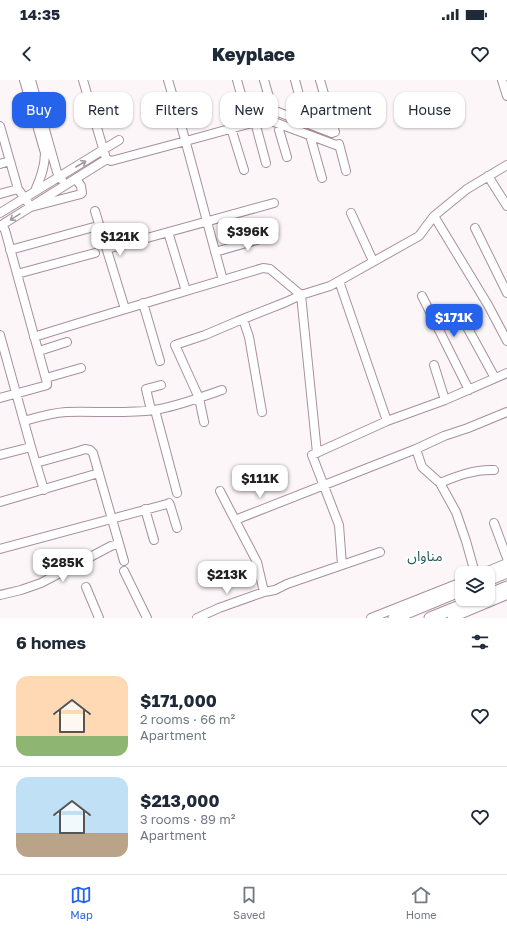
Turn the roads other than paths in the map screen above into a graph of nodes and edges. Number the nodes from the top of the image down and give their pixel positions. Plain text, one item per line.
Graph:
1 (24, 80) edge
2 (31, 80) edge
3 (83, 80) edge
4 (168, 80) edge
5 (237, 80) edge
6 (264, 80) edge
7 (295, 80) edge
8 (320, 80) edge
9 (502, 80) edge
10 (28, 92) edge
11 (34, 92) edge
12 (240, 92) edge
13 (268, 92) edge
14 (298, 92) edge
15 (507, 96) edge
16 (278, 124) edge
17 (282, 125) junction
18 (41, 128) edge
19 (232, 128) joint
20 (254, 128) edge
21 (319, 128) edge
22 (1, 132) edge
23 (335, 132) junction
24 (312, 136) junction
25 (119, 140) dead end
26 (186, 141) junction
27 (339, 144) junction
28 (103, 150) junction
29 (49, 156) junction
30 (287, 156) dead end
31 (107, 159) junction
32 (10, 161) junction
33 (266, 163) dead end
34 (0, 164) edge
35 (507, 165) edge
36 (244, 170) dead end
37 (346, 171) dead end
38 (59, 176) junction
39 (488, 176) junction
40 (322, 178) dead end
41 (76, 179) junction
42 (65, 186) junction
43 (18, 189) junction
44 (35, 192) junction
45 (0, 194) edge
46 (25, 198) junction
47 (274, 203) dead end
48 (507, 206) edge
49 (31, 207) junction
50 (95, 211) dead end
51 (351, 213) dead end
52 (0, 214) edge
53 (434, 216) junction
54 (207, 221) junction
55 (1, 226) edge
56 (94, 227) dead end
57 (475, 228) dead end
58 (168, 232) junction
59 (274, 234) dead end
60 (106, 249) junction
61 (10, 250) junction
62 (215, 252) junction
63 (96, 253) dead end
64 (373, 261) junction
65 (17, 274) junction
66 (224, 280) junction
67 (339, 281) junction
68 (186, 291) junction
69 (507, 293) edge
70 (301, 295) junction
71 (422, 296) dead end
72 (143, 303) junction
73 (126, 309) junction
74 (460, 316) dead end
75 (244, 319) junction
76 (0, 335) edge
77 (34, 337) junction
78 (507, 341) edge
79 (67, 342) dead end
80 (38, 352) junction
81 (160, 361) dead end
82 (434, 365) dead end
83 (81, 368) dead end
84 (507, 373) edge
85 (46, 378) junction
86 (495, 378) junction
87 (161, 385) dead end
88 (222, 390) dead end
89 (469, 390) junction
90 (16, 394) junction
91 (0, 398) edge
92 (199, 398) junction
93 (445, 400) junction
94 (153, 410) junction
95 (262, 412) dead end
96 (507, 412) edge
97 (24, 421) junction
98 (387, 421) junction
99 (204, 422) dead end
100 (31, 447) junction
101 (416, 449) junction
102 (317, 453) junction
103 (0, 455) edge
104 (36, 463) junction
105 (494, 470) dead end
106 (99, 473) junction
107 (440, 483) junction
108 (324, 485) junction
109 (44, 490) junction
110 (220, 491) dead end
111 (177, 493) dead end
112 (0, 502) edge
113 (145, 509) junction
114 (111, 518) junction
115 (235, 520) junction
116 (494, 522) dead end
117 (177, 528) dead end
118 (154, 540) dead end
119 (118, 544) junction
120 (0, 549) edge
121 (380, 552) dead end
122 (507, 558) edge
123 (124, 561) dead end
124 (342, 565) junction
125 (473, 566) edge
126 (504, 569) edge
127 (124, 571) dead end
128 (495, 575) edge
129 (86, 587) dead end
130 (455, 589) edge
131 (455, 589) edge
132 (264, 592) junction
133 (507, 594) edge
134 (0, 595) edge
135 (495, 595) edge
136 (460, 606) edge
137 (99, 618) edge
138 (147, 618) edge
139 (197, 618) edge
140 (371, 618) edge
141 (394, 618) edge
142 (430, 618) edge
143 (452, 618) edge

1 - 10 street
2 - 11 street
3 - 28 street
4 - 26 street
5 - 12 street
6 - 13 street
7 - 14 street
8 - 23 street
9 - 15 street
16 - 17 street
17 - 24 street
17 - 30 street
18 - 29 street
19 - 26 street
19 - 36 street
20 - 33 street
21 - 23 street
22 - 32 street
23 - 27 street
24 - 27 street
24 - 40 street
25 - 28 street
26 - 31 street
26 - 54 street
27 - 37 street
28 - 31 street
38 -> 28 street
29 - 38 street
29 - 44 street
31 - 41 street
32 - 34 street
32 - 43 street
35 - 39 street
38 - 42 street
38 - 44 street
39 - 48 street
39 - 53 street
41 - 42 street
41 - 49 street
42 - 49 street
43 - 45 street
43 - 46 street
44 - 46 street
46 - 49 street
46 - 52 street
47 - 54 street
49 -> 55 street
50 - 60 street
51 - 64 street
53 - 64 street
53 - 78 street
54 - 58 street
54 - 62 street
55 - 61 street
56 - 61 street
57 - 69 street
58 - 60 street
58 - 68 street
59 - 62 street
60 - 73 street
61 - 65 street
62 - 66 street
63 - 65 street
64 - 67 street
65 - 77 street
66 - 68 street
66 - 70 street
67 - 70 street
67 - 98 street
68 - 72 street
70 - 75 street
70 - 102 street
71 - 89 street
72 - 73 street
72 - 81 street
73 - 77 street
74 - 86 street
75 - 92 street
75 - 95 street
76 - 90 street
77 - 80 street
79 - 80 street
80 - 85 street
82 - 93 street
83 - 85 street
84 - 86 street
85 - 90 street
86 - 89 street
87 - 94 street
88 - 92 street
89 - 93 street
90 - 91 street
90 - 97 street
92 - 94 street
92 - 99 street
93 - 98 street
94 - 97 street
94 - 111 street
96 - 101 street
97 - 100 street
98 - 102 street
100 - 103 street
100 - 104 street
101 - 107 street
101 - 108 street
102 - 108 street
104 - 106 street
104 - 109 street
105 - 107 street
106 - 109 street
106 - 114 street
107 - 125 street
108 - 115 street
108 - 124 street
109 - 112 street
110 - 115 street
113 - 114 street
113 - 117 street
113 - 118 street
114 - 119 street
114 - 120 street
115 - 132 street
116 - 122 street
119 - 123 street
119 - 134 street
121 - 124 street
124 - 132 street
126 - 128 highway
127 - 138 street
129 - 137 street
130 - 140 street
131 - 141 highway
132 - 139 street
133 - 135 highway
133 - 143 street
136 - 142 highway

